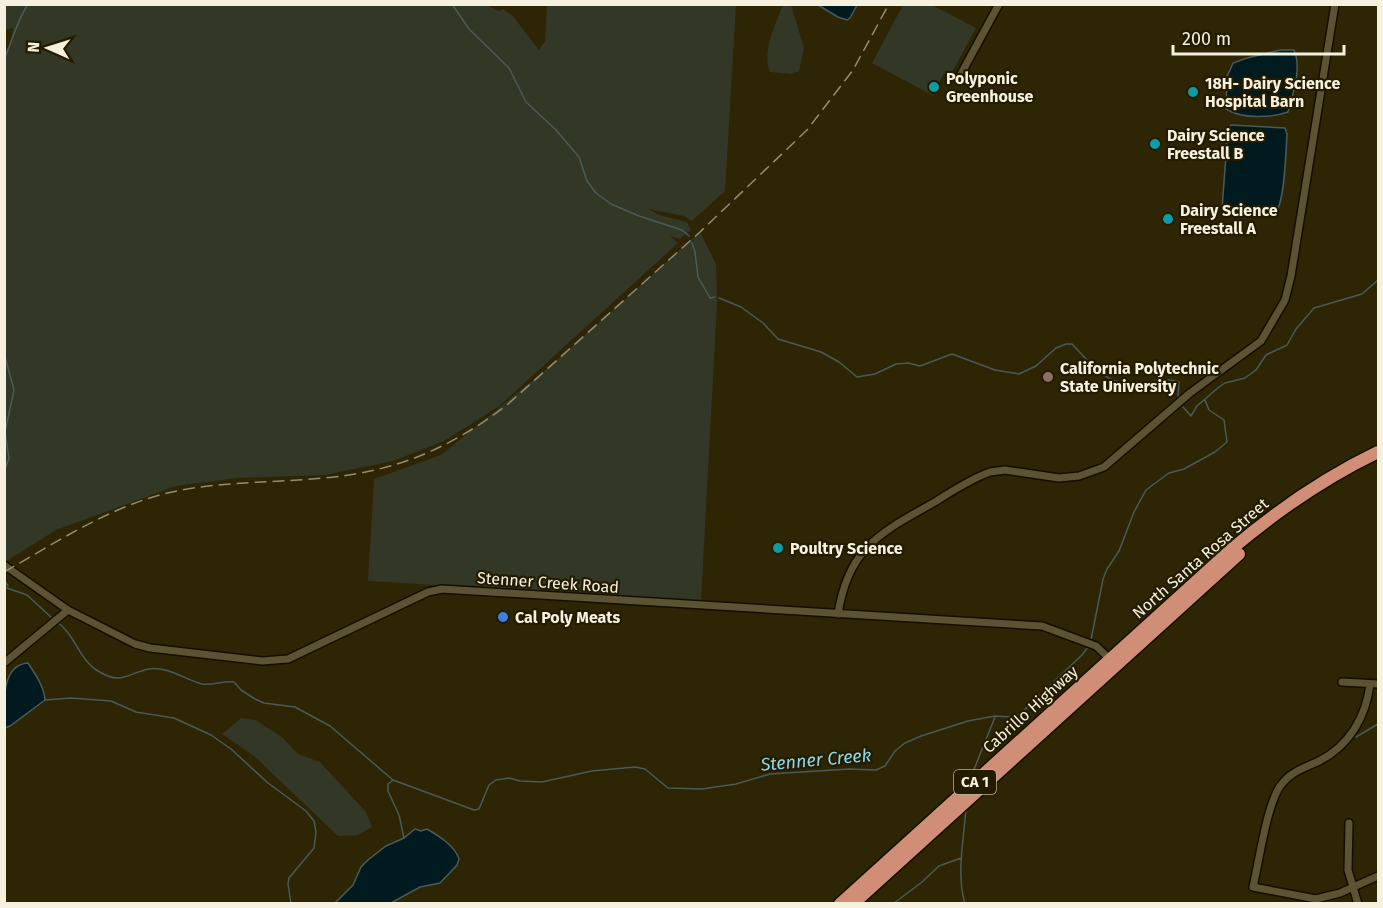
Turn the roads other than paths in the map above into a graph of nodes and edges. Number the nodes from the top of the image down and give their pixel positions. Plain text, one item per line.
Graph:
1 (999, 4) edge
2 (1335, 4) edge
3 (961, 74) dead end
4 (1378, 452) edge
5 (1378, 460) edge
6 (4, 565) edge
7 (68, 610) junction
8 (838, 614) junction
9 (1113, 662) junction
10 (4, 663) edge
11 (1342, 682) dead end
12 (1370, 684) junction
13 (1378, 684) edge
14 (1349, 824) dead end
15 (1378, 876) edge
16 (1353, 887) junction
17 (840, 903) edge
18 (853, 903) edge
19 (1358, 903) edge

1 - 3 street
2 - 8 street
4 - 9 highway, North Santa Rosa Street / CA 1
5 - 9 highway, North Santa Rosa Street / CA 1
6 - 7 street, Stenner Creek Road
7 - 8 street, Stenner Creek Road
7 - 10 street
8 - 9 street, Stenner Creek Road
9 - 17 highway, Cabrillo Highway / CA 1
9 - 18 highway, Cabrillo Highway / CA 1
11 - 12 street
12 - 13 street
12 - 16 street
14 - 16 street
15 - 16 street
16 - 19 street

